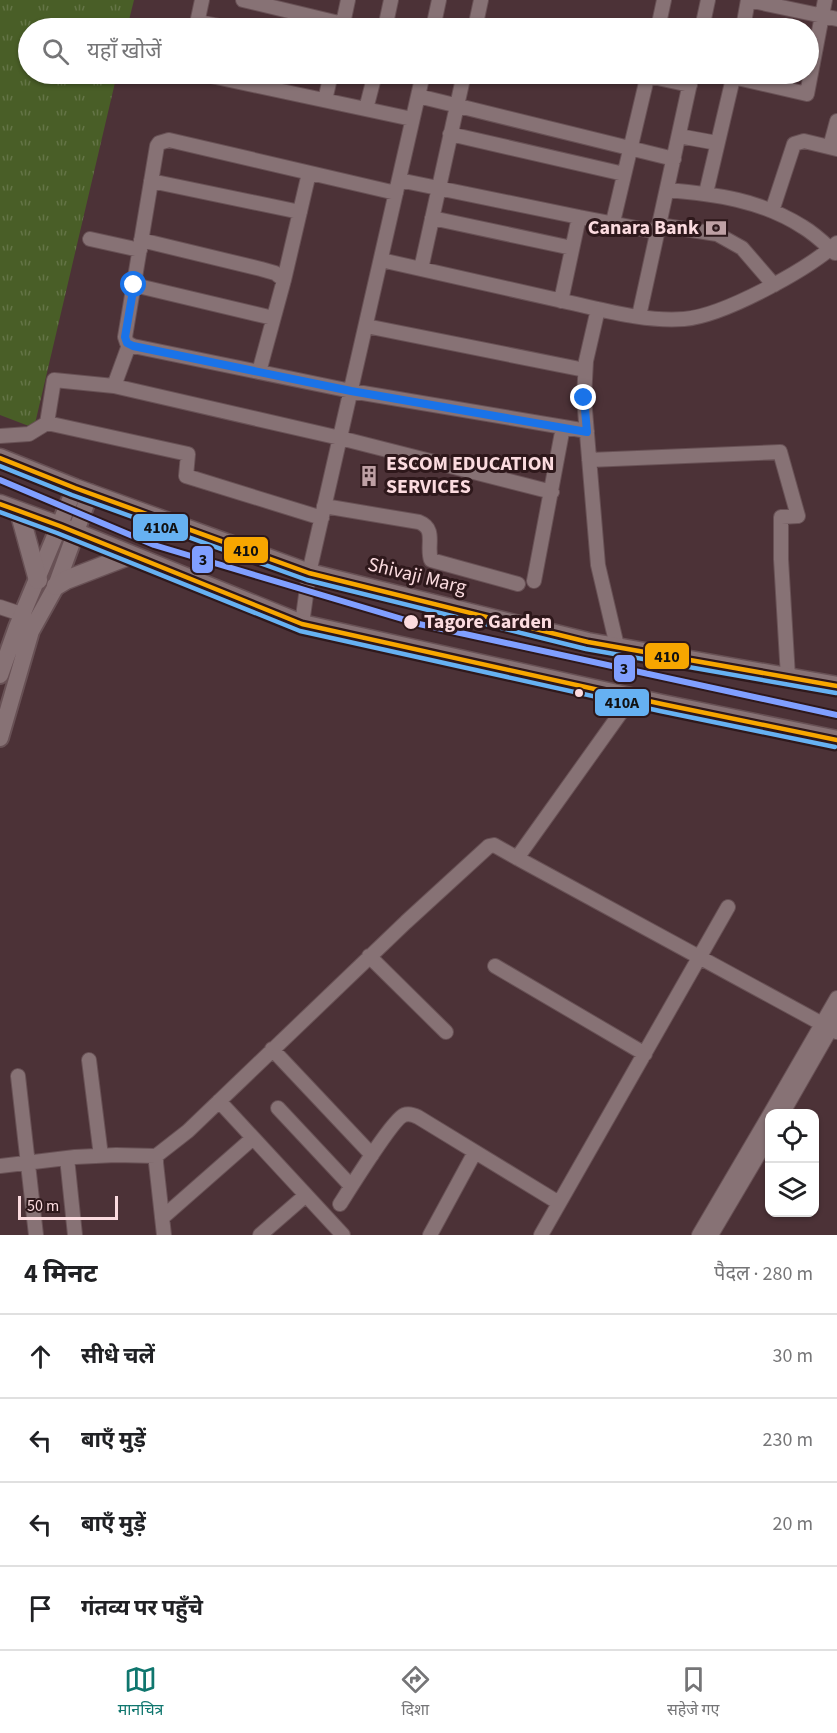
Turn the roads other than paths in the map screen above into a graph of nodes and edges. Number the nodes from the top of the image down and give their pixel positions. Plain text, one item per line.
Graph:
1 (202, 0) edge
2 (243, 0) edge
3 (348, 0) edge
4 (391, 0) edge
5 (439, 0) edge
6 (481, 0) edge
7 (664, 0) edge
8 (708, 0) edge
9 (748, 0) edge
10 (825, 0) edge
11 (822, 16) junction
12 (198, 18) edge
13 (312, 18) edge
14 (344, 18) edge
15 (387, 18) edge
16 (436, 18) edge
17 (477, 18) edge
18 (660, 18) edge
19 (704, 18) edge
20 (745, 18) edge
21 (837, 19) edge
22 (819, 32) edge
23 (249, 84) edge
24 (329, 84) edge
25 (372, 84) edge
26 (421, 84) edge
27 (461, 84) edge
28 (643, 84) edge
29 (690, 84) edge
30 (731, 84) edge
31 (768, 84) edge
32 (809, 84) edge
33 (418, 96) junction
34 (325, 100) junction
35 (456, 105) junction
36 (366, 109) junction
37 (412, 119) junction
38 (837, 121) edge
39 (450, 134) junction
40 (679, 136) junction
41 (717, 143) junction
42 (630, 148) junction
43 (833, 148) edge
44 (674, 159) junction
45 (309, 173) junction
46 (624, 174) junction
47 (151, 181) junction
48 (397, 186) junction
49 (438, 188) junction
50 (667, 190) junction
51 (706, 193) junction
52 (772, 211) junction
53 (300, 212) junction
54 (579, 217) junction
55 (432, 218) junction
56 (613, 222) junction
57 (658, 229) junction
58 (90, 239) dead end
59 (141, 245) junction
60 (572, 248) junction
61 (835, 249) edge
62 (381, 260) junction
63 (421, 269) junction
64 (284, 280) junction
65 (134, 285) junction
66 (774, 285) junction
67 (561, 300) junction
68 (598, 309) junction
69 (639, 316) junction
70 (273, 318) junction
71 (366, 326) junction
72 (129, 345) junction
73 (585, 370) junction
74 (260, 372) junction
75 (114, 386) junction
76 (351, 391) junction
77 (47, 423) junction
78 (563, 427) junction
79 (587, 432) junction
80 (0, 436) edge
81 (340, 438) junction
82 (0, 458) edge
83 (589, 460) junction
84 (82, 490) junction
85 (552, 492) junction
86 (0, 504) edge
87 (19, 511) junction
88 (323, 512) junction
89 (67, 529) junction
90 (131, 555) junction
91 (309, 573) junction
92 (38, 580) junction
93 (534, 581) dead end
94 (518, 584) dead end
95 (56, 586) junction
96 (0, 608) edge
97 (24, 615) junction
98 (302, 624) junction
99 (617, 646) junction
100 (0, 675) edge
101 (788, 677) junction
102 (837, 686) edge
103 (632, 697) junction
104 (0, 738) edge
105 (837, 740) edge
106 (517, 858) junction
107 (728, 907) dead end
108 (701, 956) junction
109 (369, 957) junction
110 (495, 966) dead end
111 (837, 998) edge
112 (831, 1025) edge
113 (446, 1032) dead end
114 (272, 1049) junction
115 (645, 1054) junction
116 (89, 1060) dead end
117 (18, 1076) dead end
118 (219, 1101) junction
119 (278, 1108) dead end
120 (773, 1109) edge
121 (784, 1109) edge
122 (765, 1123) edge
123 (253, 1138) junction
124 (765, 1143) edge
125 (476, 1152) junction
126 (372, 1155) junction
127 (101, 1156) junction
128 (156, 1156) junction
129 (67, 1158) junction
130 (28, 1163) junction
131 (0, 1166) edge
132 (351, 1186) junction
133 (306, 1196) junction
134 (559, 1203) junction
135 (340, 1204) dead end
136 (162, 1218) junction
137 (36, 1235) edge
138 (75, 1235) edge
139 (164, 1235) edge
140 (260, 1235) edge
141 (343, 1235) edge
142 (430, 1235) edge
143 (541, 1235) edge
144 (699, 1235) edge
145 (711, 1235) edge

1 - 12 street
2 - 13 street
3 - 14 street
4 - 15 street
5 - 16 street
6 - 17 street
7 - 18 street
8 - 19 street
9 - 11 street
9 - 20 street
10 - 11 street
11 - 21 street
11 - 22 street
23 - 34 street
24 - 34 street
25 - 36 street
26 - 33 street
27 - 35 street
28 - 42 street
29 - 40 street
30 - 41 street
31 - 32 street
33 - 35 street
33 - 37 street
34 - 36 street
35 - 39 street
35 - 42 street
36 - 37 street
37 - 48 street
38 - 43 street
39 - 46 street
39 - 49 street
40 - 41 street
40 - 44 street
41 - 51 street
42 - 44 street
42 - 46 street
43 - 52 street
44 - 50 street
45 - 47 street
45 - 48 street
45 - 53 street
46 - 56 street
47 - 53 street
47 - 59 street
48 - 49 street
48 - 62 street
49 - 54 street
49 - 55 street
50 - 51 street
50 - 57 street
51 - 52 street
52 - 61 street
53 - 64 street
54 - 56 street
54 - 60 street
55 - 60 street
55 - 63 street
56 - 57 street
57 - 66 street
57 - 69 street
58 - 59 street
59 - 64 street
59 - 65 street
60 - 67 street
61 - 66 street
62 - 63 street
62 - 71 street
63 - 67 street
64 - 70 street
65 - 70 street
65 - 72 street
66 - 69 street
67 - 68 street
68 - 69 street
68 - 73 street
70 - 74 street
71 - 73 street
71 - 76 street
72 - 74 street
72 - 75 street
73 - 79 street
74 - 76 street
75 - 77 street
75 - 81 street
76 - 78 street
76 - 81 street
77 - 80 street
77 - 88 street
78 - 79 street
78 - 85 street
79 - 83 street
81 - 85 street
81 - 88 street
82 - 84 main road, Shivaji Marg
83 - 99 street
83 - 101 street
84 - 89 street
84 - 91 main road, Shivaji Marg
85 - 93 street
86 - 87 main road
87 - 89 main road
87 - 92 main road
88 - 91 street
88 - 94 street
89 - 90 main road
89 - 92 street
89 - 95 street
90 - 95 main road
90 - 98 main road
91 - 98 street
91 - 99 main road, Shivaji Marg
92 - 97 street
95 - 104 street
96 - 97 street
97 - 100 street
98 - 103 main road
99 - 101 main road, Shivaji Marg
101 - 102 main road, Shivaji Marg
103 - 105 main road
103 - 106 street
106 - 108 street
106 - 109 street
107 - 108 street
108 - 112 street
108 - 115 street
109 - 113 street
109 - 114 street
110 - 115 street
111 - 112 street
112 - 120 street
112 - 121 street
114 - 118 street
114 - 126 street
115 - 134 street
116 - 127 street
117 - 130 street
118 - 123 street
118 - 128 street
119 - 132 street
122 - 144 street
123 - 133 street
123 - 136 street
124 - 145 street
125 - 126 street
125 - 134 street
125 - 142 street
126 - 132 street
127 - 128 street
127 - 129 street
128 - 136 street
129 - 130 street
129 - 138 street
130 - 131 street
130 - 137 street
132 - 135 street
133 - 140 street
133 - 141 street
134 - 143 street
136 - 139 street

